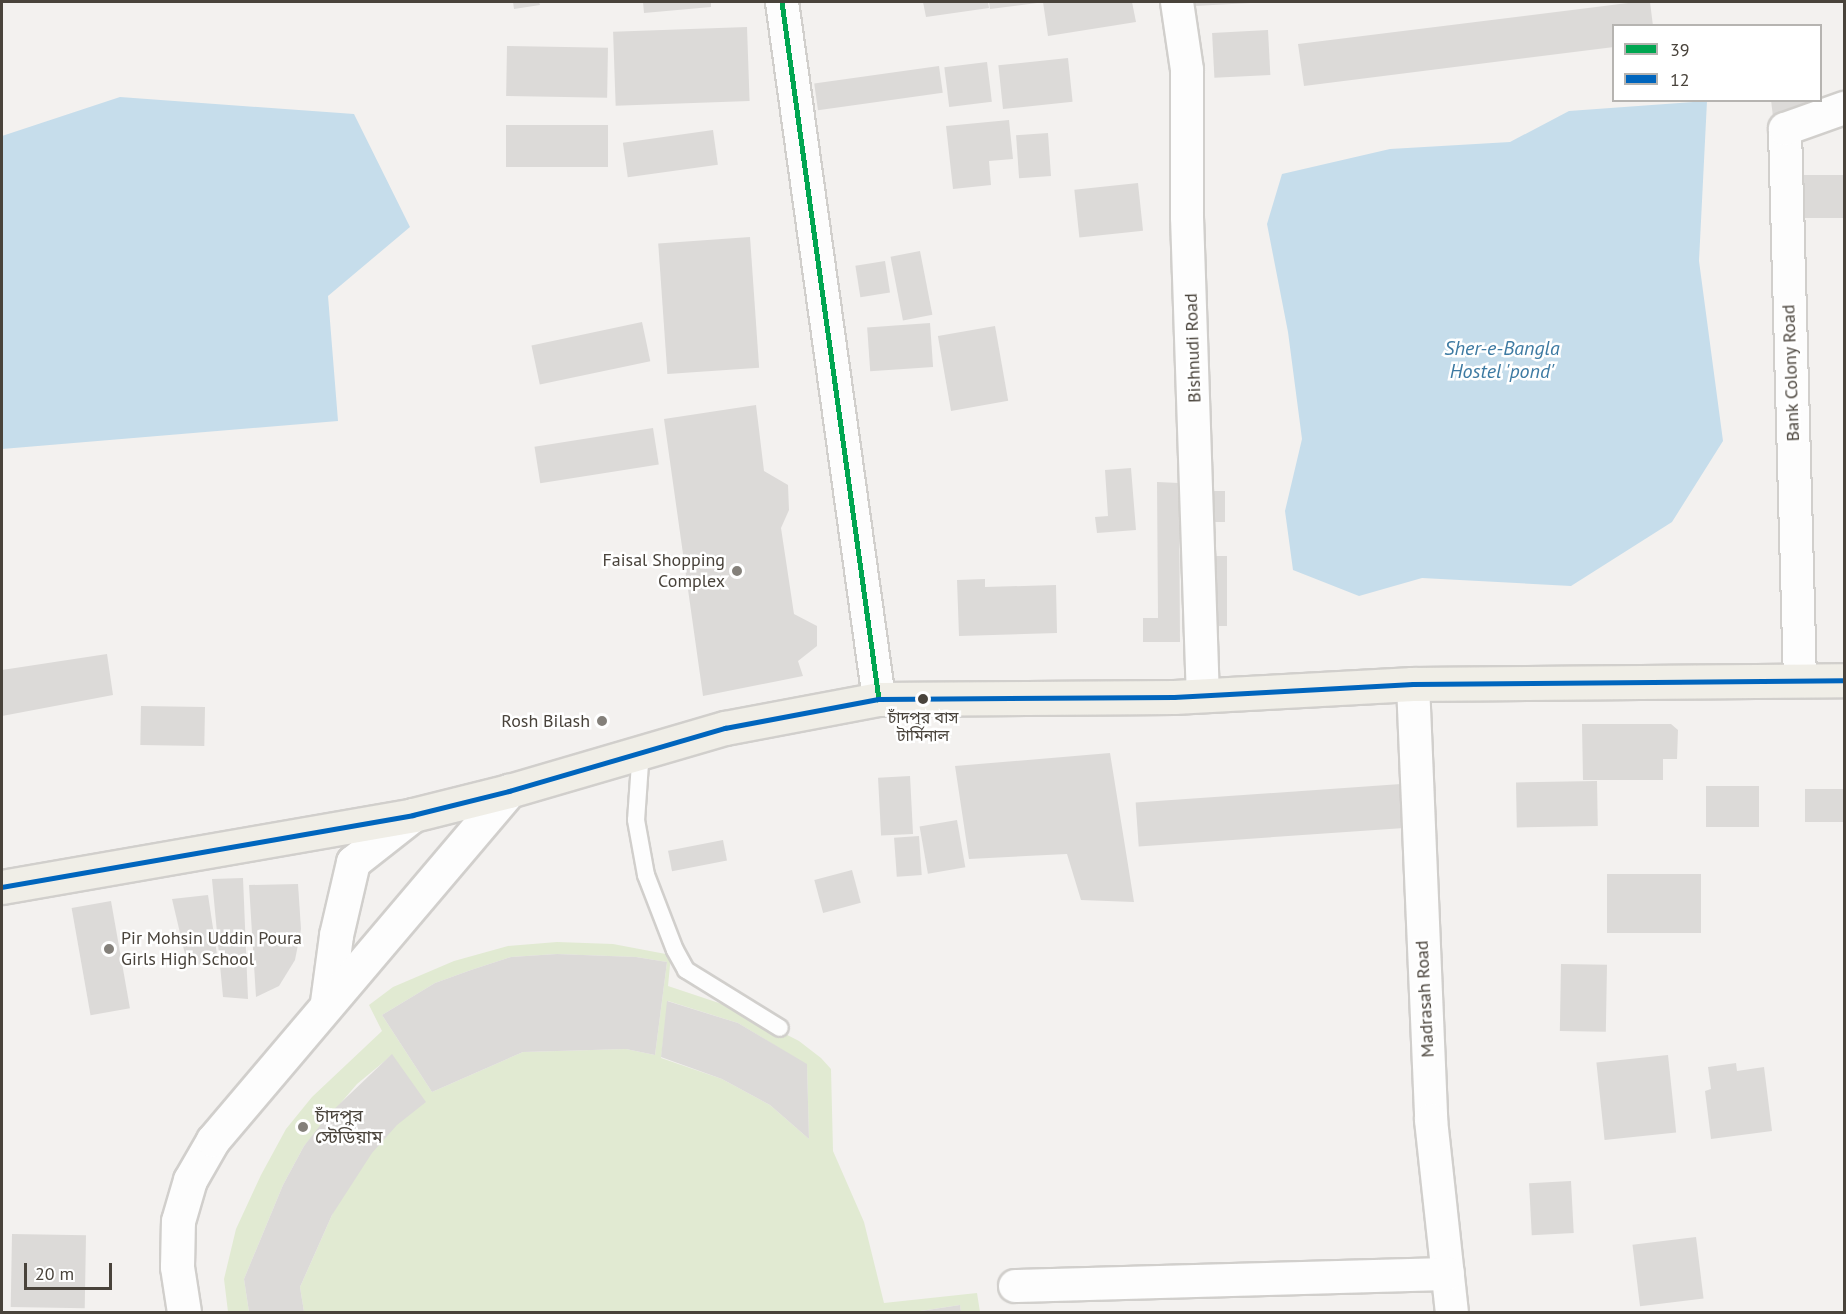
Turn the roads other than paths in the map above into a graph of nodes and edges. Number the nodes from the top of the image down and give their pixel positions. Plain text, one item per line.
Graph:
1 (782, 2) edge
2 (1177, 2) edge
3 (1845, 108) edge
4 (1800, 681) junction
5 (1845, 681) edge
6 (1413, 684) junction
7 (1203, 695) junction
8 (879, 699) junction
9 (641, 749) junction
10 (509, 792) junction
11 (413, 815) junction
12 (2, 887) edge
13 (327, 1002) junction
14 (780, 1028) dead end
15 (1448, 1274) junction
16 (1015, 1286) dead end
17 (184, 1312) edge
18 (1452, 1312) edge

1 - 8 street
2 - 7 street, Bishnudi Road
3 - 4 street, Bank Colony Road
4 - 5 main road
4 - 6 main road
6 - 7 main road
6 - 15 street, Madrasah Road
7 - 8 main road
8 - 9 main road
9 - 10 main road
9 - 14 lane
10 - 11 main road
10 - 13 street
11 - 12 main road
11 - 13 street
13 - 17 street
15 - 16 street
15 - 18 street, Madrasah Road

